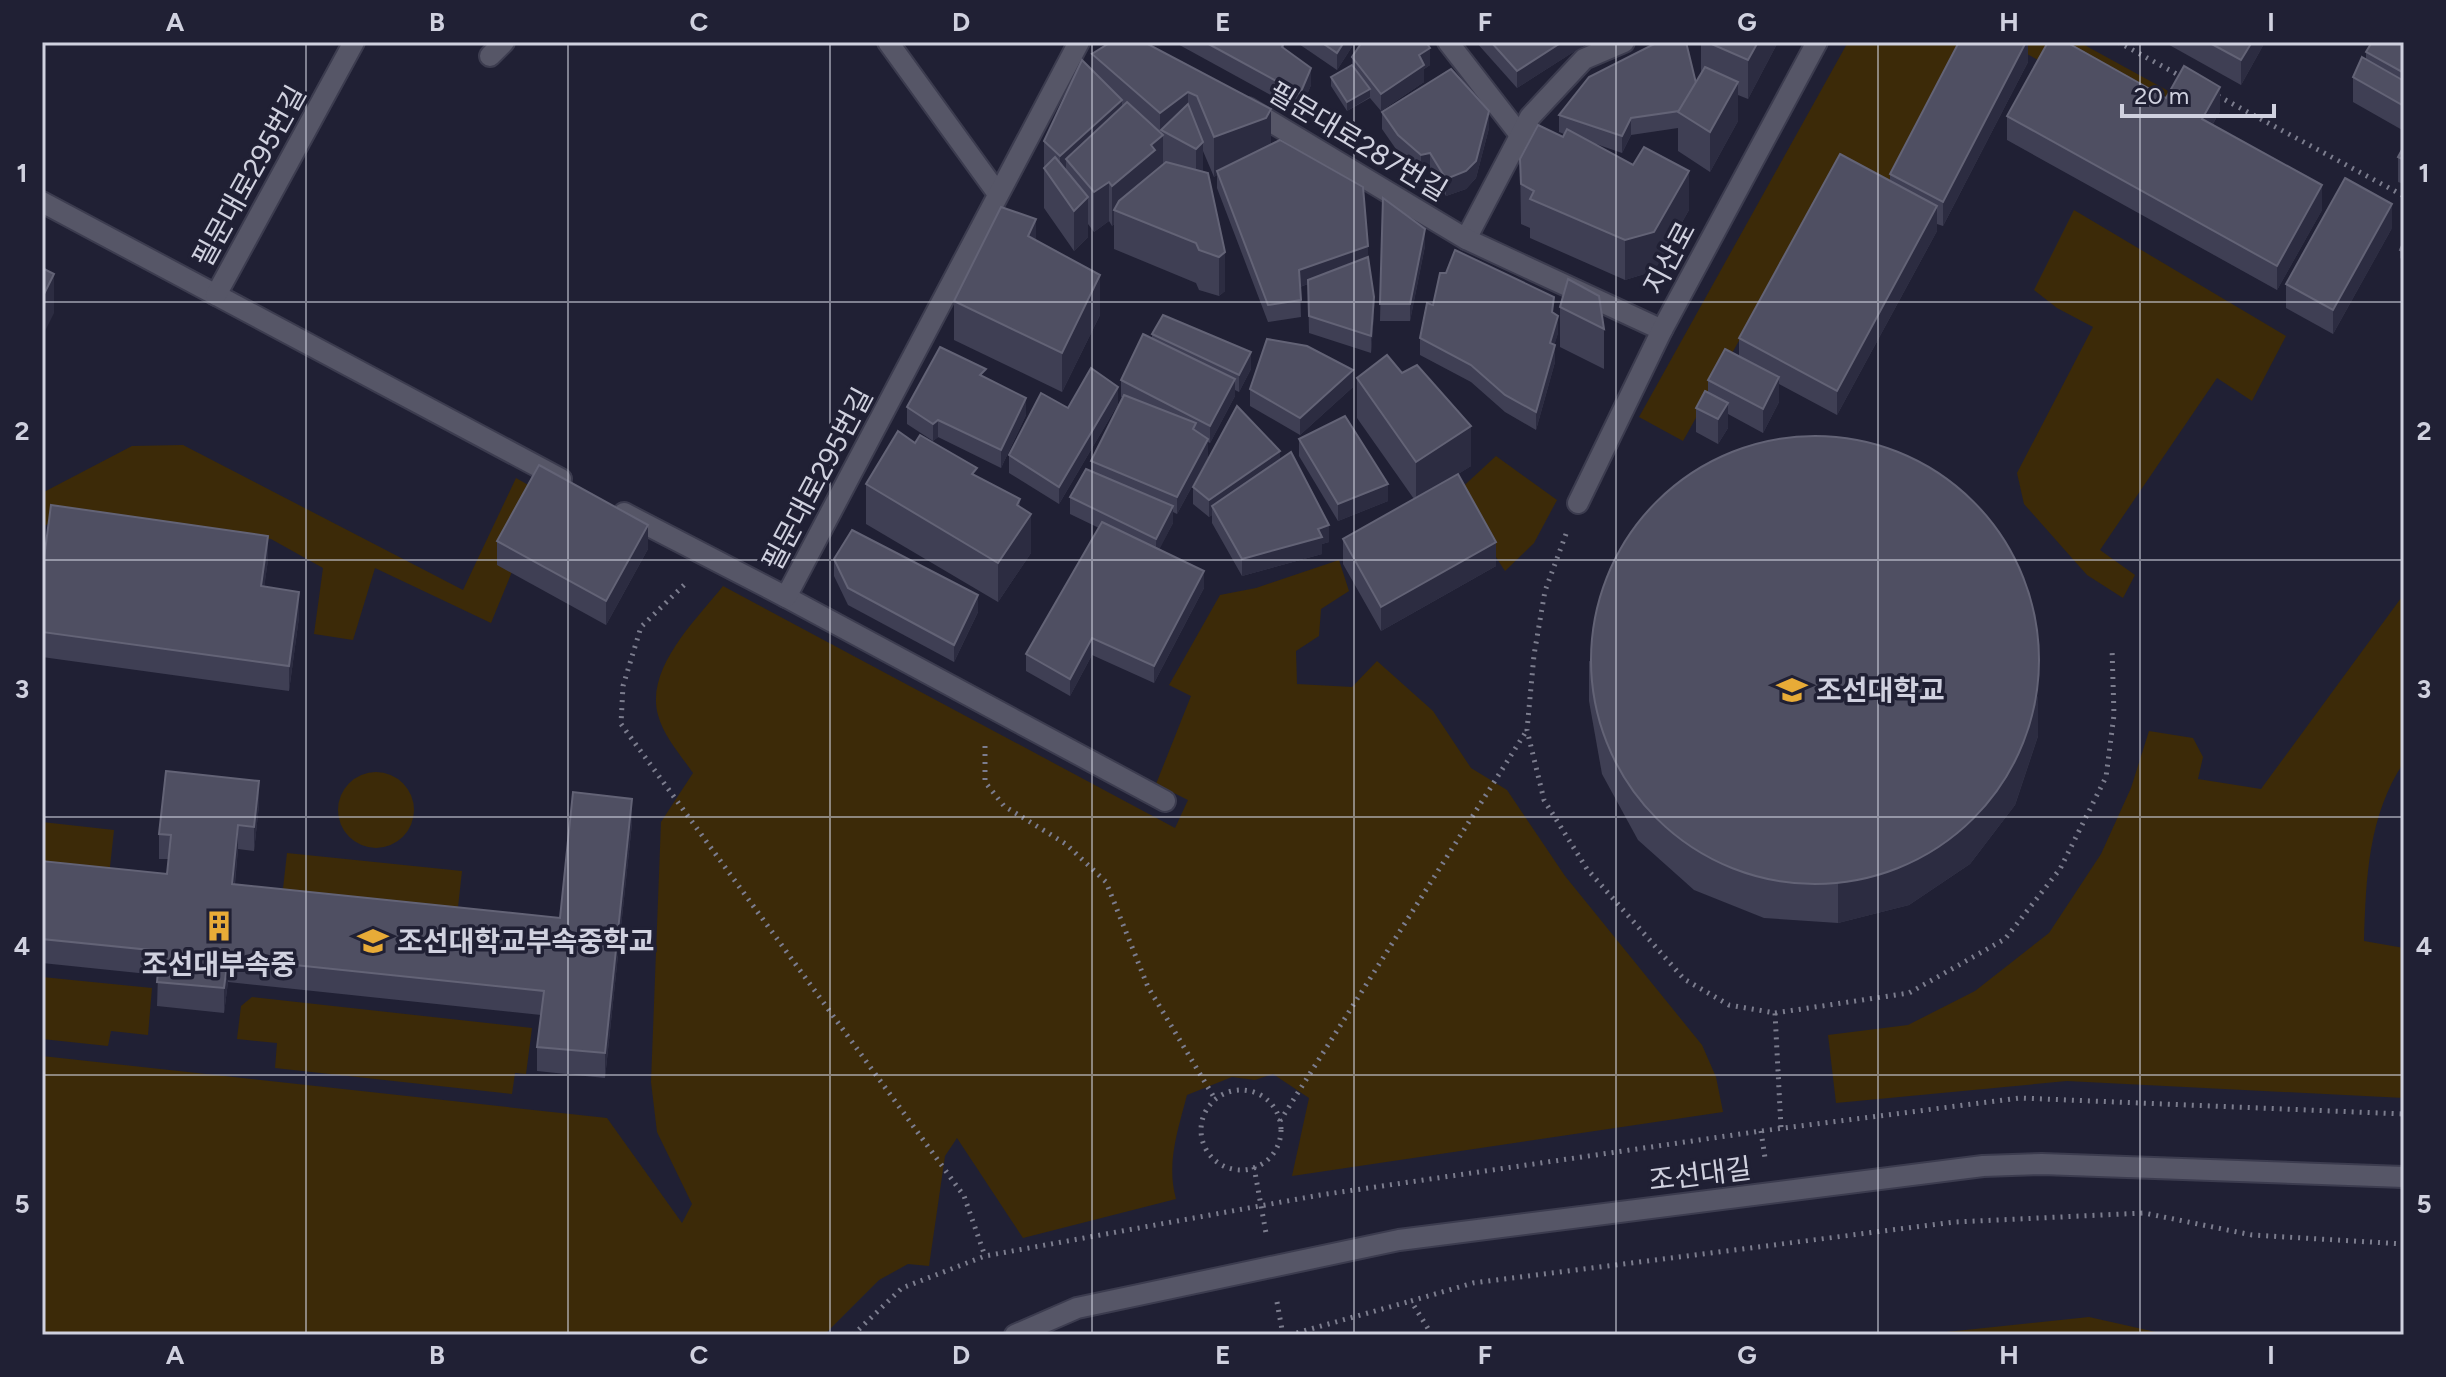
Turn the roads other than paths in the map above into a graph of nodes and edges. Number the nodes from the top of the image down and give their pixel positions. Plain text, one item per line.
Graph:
1 (354, 42) edge
2 (888, 42) edge
3 (1079, 42) edge
4 (1448, 42) edge
5 (1624, 42) edge
6 (1817, 42) edge
7 (1234, 99) edge
8 (1520, 135) junction
9 (998, 194) junction
10 (42, 202) edge
11 (1466, 239) junction
12 (216, 295) junction
13 (1662, 330) junction
14 (573, 486) edge
15 (601, 501) edge
16 (1578, 503) road end
17 (786, 597) junction
18 (1165, 801) dead end
19 (2404, 1177) edge
20 (1015, 1335) edge

1 - 12 street, 필문대로295번길
2 - 9 street
3 - 9 street
4 - 8 street
5 - 8 street, 필문대로287번길
6 - 13 street, 지산로
7 - 11 street, 필문대로287번길
8 - 11 street, 필문대로287번길
9 - 17 street, 필문대로295번길
10 - 12 street, 필문대로295번길
11 - 13 street, 필문대로287번길
12 - 14 street, 필문대로295번길
13 - 16 street, 지산로
15 - 17 street, 필문대로295번길
17 - 18 street
19 - 20 street, 조선대길

